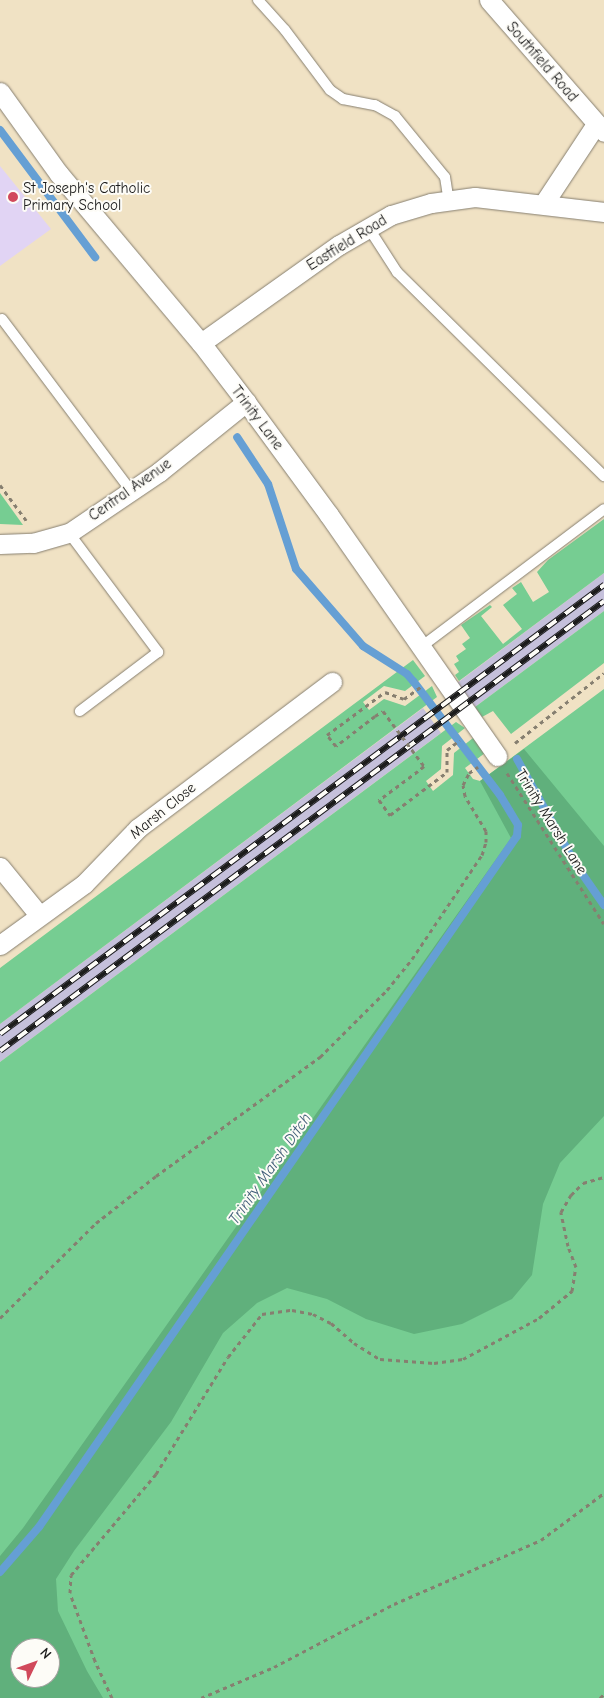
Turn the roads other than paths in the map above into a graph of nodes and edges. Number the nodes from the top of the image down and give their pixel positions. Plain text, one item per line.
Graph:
1 (258, 0) edge
2 (489, 0) edge
3 (0, 92) edge
4 (600, 128) edge
5 (449, 201) junction
6 (544, 204) junction
7 (604, 212) edge
8 (368, 227) junction
9 (2, 319) dead end
10 (201, 343) junction
11 (246, 402) junction
12 (604, 476) edge
13 (131, 491) junction
14 (604, 509) edge
15 (69, 533) junction
16 (0, 544) edge
17 (421, 647) junction
18 (332, 682) dead end
19 (80, 711) dead end
20 (498, 756) road end
21 (0, 867) edge
22 (39, 915) junction
23 (0, 945) edge

1 - 5 lane
2 - 4 street, Southfield Road
3 - 10 street, Trinity Lane
4 - 6 street, Southfield Road
5 - 6 street, Eastfield Road
5 - 8 street, Eastfield Road
6 - 7 street, Eastfield Road
8 - 10 street, Eastfield Road
8 - 12 lane
9 - 13 lane
10 - 11 street, Trinity Lane
11 - 13 street, Central Avenue
11 - 17 street, Trinity Lane
13 - 15 street, Central Avenue
14 - 17 lane
15 - 16 street, Central Avenue
15 - 19 lane
17 - 20 street, Trinity Lane
18 - 22 street, Marsh Close
21 - 22 street
22 - 23 street, Marsh Close

